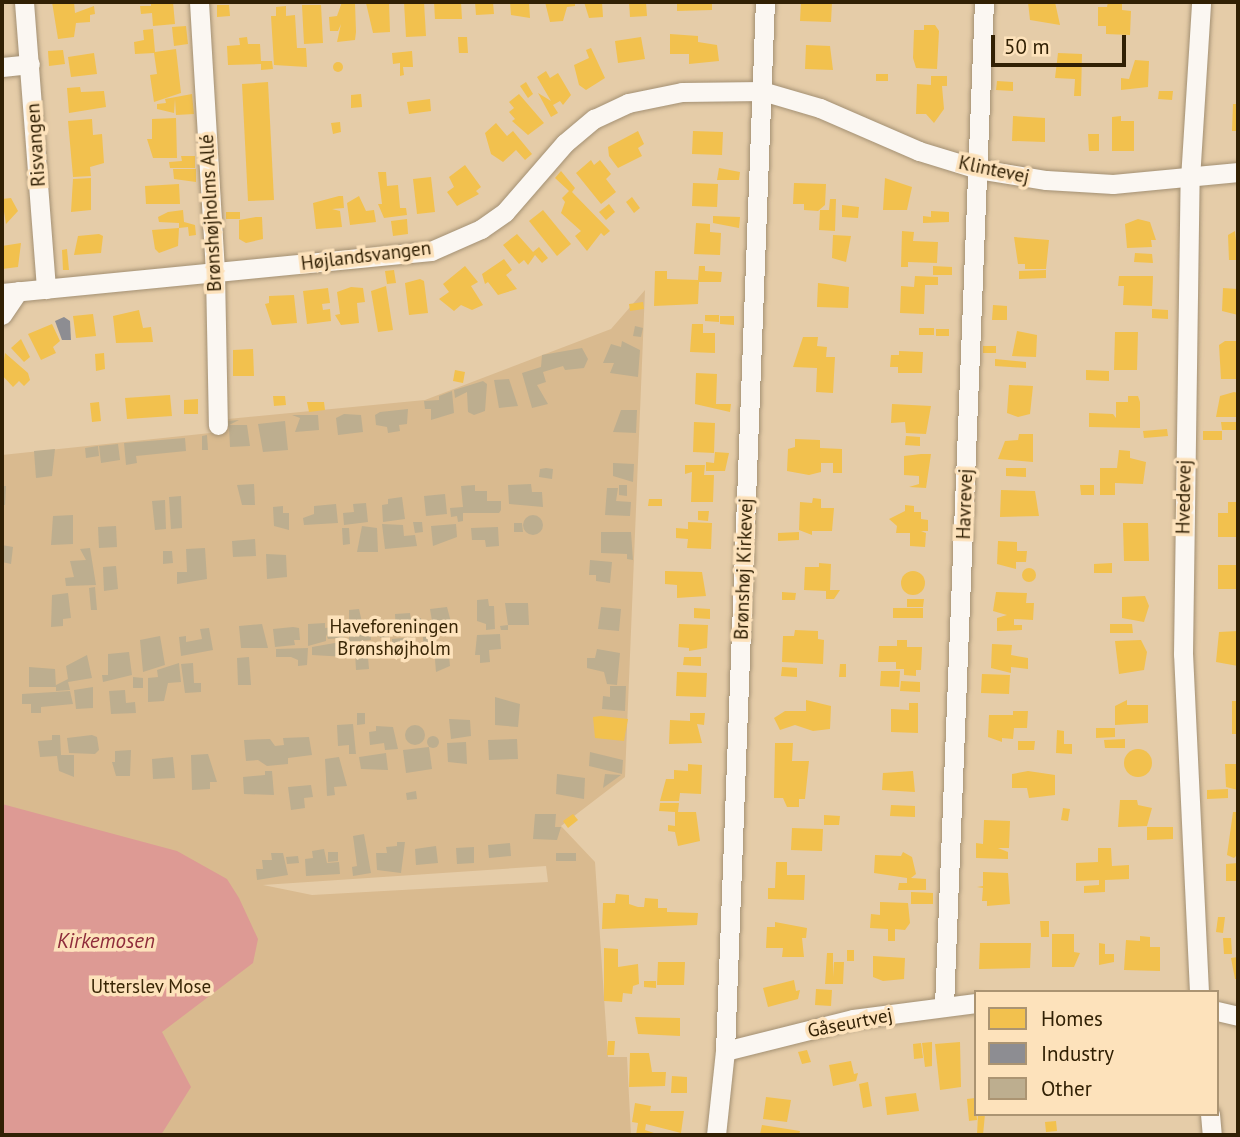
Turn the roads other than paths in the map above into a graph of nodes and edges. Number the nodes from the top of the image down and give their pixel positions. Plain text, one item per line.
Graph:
1 (24, 2) edge
2 (199, 2) edge
3 (765, 2) edge
4 (984, 2) edge
5 (1200, 2) edge
6 (30, 64) junction
7 (2, 67) edge
8 (762, 91) junction
9 (978, 169) junction
10 (1238, 172) edge
11 (1191, 179) junction
12 (215, 273) junction
13 (46, 289) junction
14 (10, 292) edge
15 (2, 315) edge
16 (218, 425) dead end
17 (1199, 990) edge
18 (974, 1003) edge
19 (944, 1006) junction
20 (1219, 1011) edge
21 (1238, 1016) edge
22 (725, 1051) junction
23 (1210, 1116) edge
24 (716, 1135) edge
25 (1212, 1135) edge

1 - 6 street, Risvangen
2 - 12 street, Brønshøjholms Allé
3 - 8 street, Brønshøj Kirkevej
4 - 9 street, Havrevej
5 - 11 street, Hvedevej
6 - 7 street
6 - 13 street, Risvangen
8 - 9 street, Klintevej
8 - 12 street, Højlandsvangen
8 - 22 street, Brønshøj Kirkevej
9 - 11 street, Klintevej
9 - 19 street, Havrevej
10 - 11 street, Klintevej
11 - 17 street, Hvedevej
12 - 13 street, Højlandsvangen
12 - 16 street, Brønshøjholms Allé
13 - 14 street, Højlandsvangen
14 - 15 street
18 - 19 street, Gåseurtvej
19 - 22 street, Gåseurtvej
20 - 21 street
22 - 24 street, Brønshøj Kirkevej
23 - 25 street

